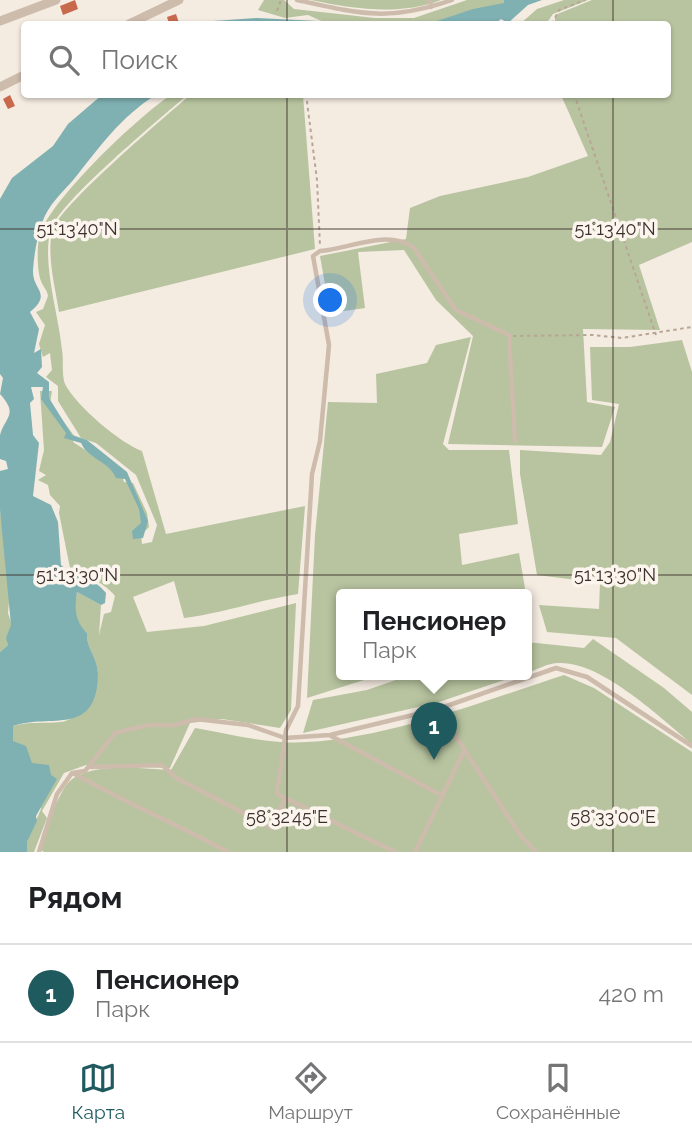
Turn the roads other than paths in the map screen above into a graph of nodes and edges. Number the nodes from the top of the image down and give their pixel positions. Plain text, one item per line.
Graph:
1 (56, 0) edge
2 (179, 0) edge
3 (297, 0) edge
4 (430, 0) edge
5 (452, 0) edge
6 (432, 7) junction
7 (0, 21) edge
8 (135, 21) edge
9 (21, 76) edge
10 (0, 87) edge
11 (515, 441) dead end
12 (532, 676) edge
13 (521, 680) edge
14 (438, 709) junction
15 (330, 735) junction
16 (285, 738) junction
17 (692, 746) edge
18 (464, 751) junction
19 (89, 767) junction
20 (72, 773) junction
21 (443, 796) junction
22 (285, 798) junction
23 (42, 851) edge
24 (228, 852) edge
25 (395, 852) edge
26 (415, 852) edge
27 (537, 852) edge

1 - 7 street
2 - 8 street
3 - 6 lane
4 - 6 lane
5 - 6 lane
9 - 10 street
11 - 16 lane
12 - 17 lane
13 - 14 lane
14 - 15 lane
14 - 18 lane
15 - 16 lane
15 - 21 lane
16 - 19 lane
16 - 22 lane
18 - 21 lane
18 - 27 lane
19 - 20 lane
19 - 22 lane
20 - 23 lane
20 - 24 lane
21 - 26 lane
22 - 25 lane

